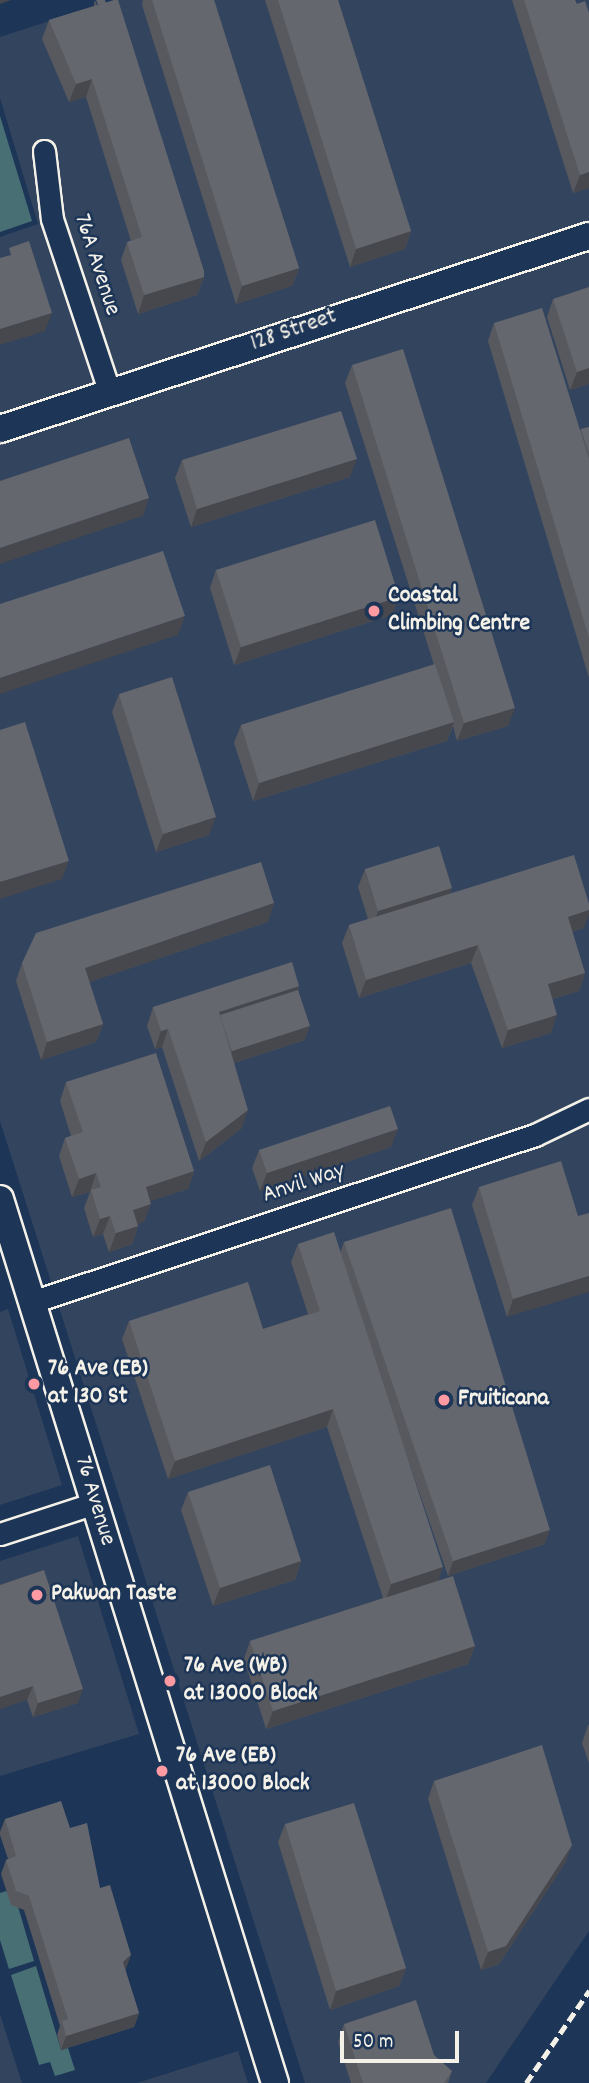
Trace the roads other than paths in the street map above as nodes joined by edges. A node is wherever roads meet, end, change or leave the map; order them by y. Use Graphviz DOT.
graph roads {
  1 [pos="44,151"];
  2 [pos="589,236"];
  3 [pos="110,393"];
  4 [pos="0,429"];
  5 [pos="589,1109"];
  6 [pos="0,1199"];
  7 [pos="32,1302"];
  8 [pos="95,1503"];
  9 [pos="0,1534"];
  10 [pos="275,2083"];
  1 -- 3 [label="street, 76A Avenue"];
  2 -- 3 [label="main road, 128 Street"];
  3 -- 4 [label="main road, 128 Street"];
  5 -- 7 [label="street, Anvil Way"];
  6 -- 7 [label="main road, 76 Avenue"];
  7 -- 8 [label="main road, 76 Avenue"];
  8 -- 9 [label="street"];
  8 -- 10 [label="main road, 76 Avenue"];
}
